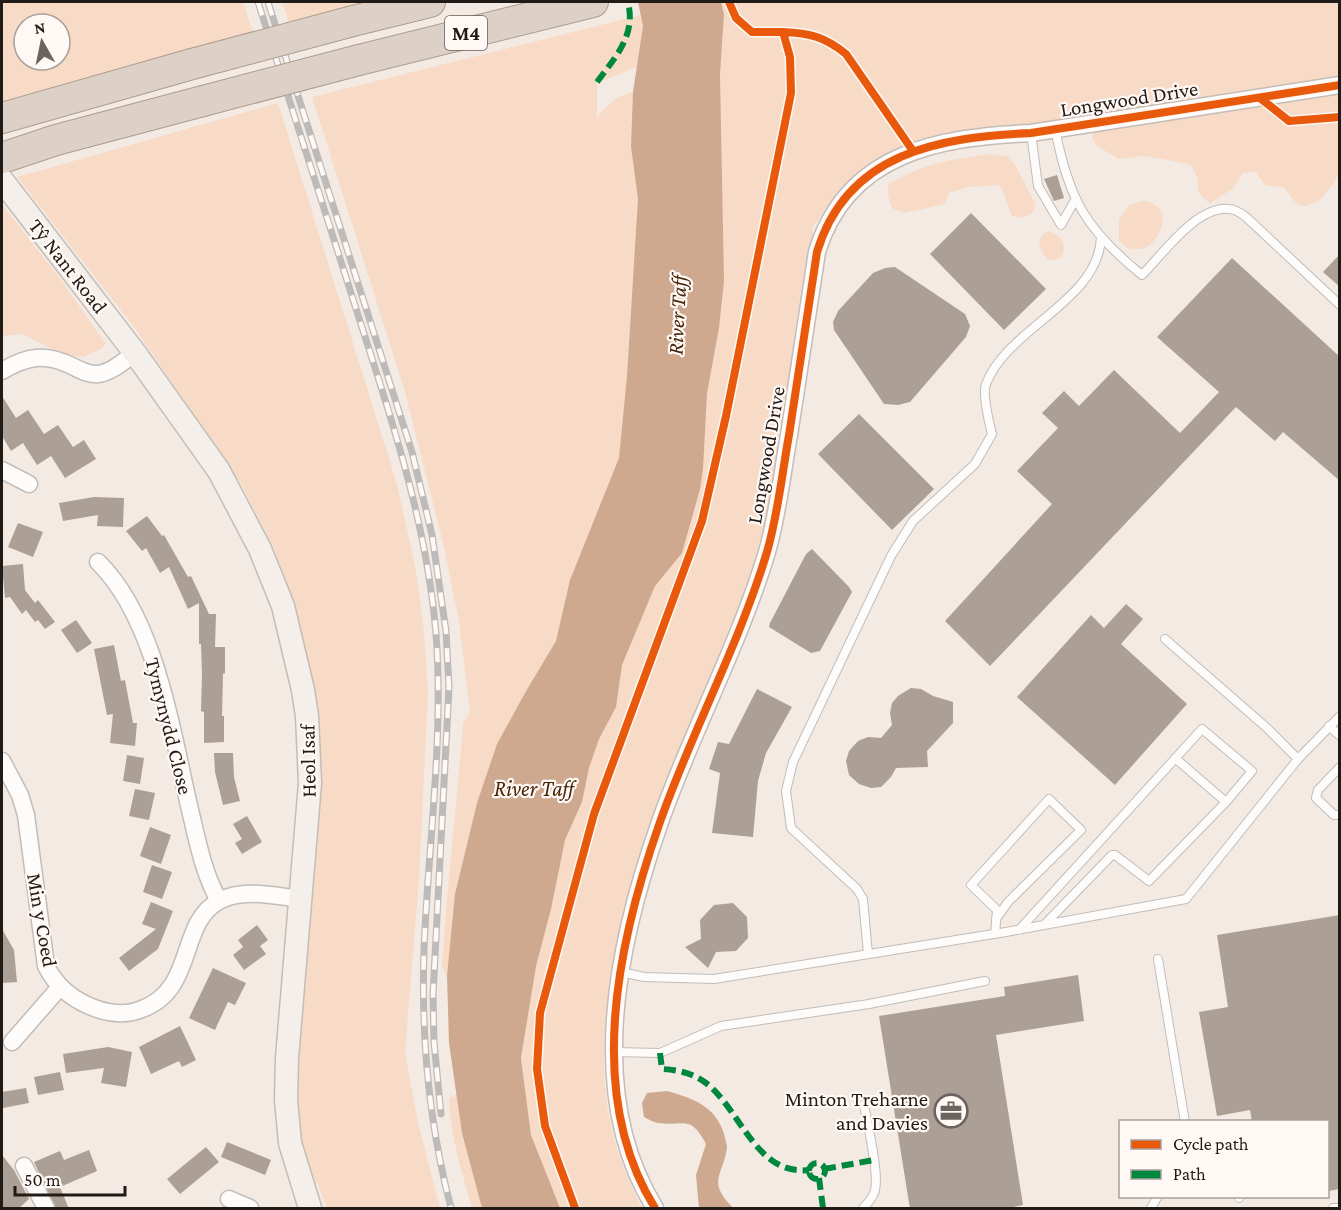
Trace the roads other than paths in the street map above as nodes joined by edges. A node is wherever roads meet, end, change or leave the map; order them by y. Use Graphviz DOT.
graph roads {
  1 [pos="430,2"];
  2 [pos="583,4"];
  3 [pos="1340,85"];
  4 [pos="14,115"];
  5 [pos="1055,129"];
  6 [pos="1031,133"];
  7 [pos="2,158"];
  8 [pos="2,180"];
  9 [pos="1075,200"];
  10 [pos="1101,237"];
  11 [pos="1340,305"];
  12 [pos="135,353"];
  13 [pos="2,371"];
  14 [pos="2,470"];
  15 [pos="29,484"];
  16 [pos="98,562"];
  17 [pos="1166,639"];
  18 [pos="1340,716"];
  19 [pos="1329,726"];
  20 [pos="1340,736"];
  21 [pos="1175,758"];
  22 [pos="1298,759"];
  23 [pos="2,761"];
  24 [pos="1340,767"];
  25 [pos="1226,802"];
  26 [pos="1340,815"];
  27 [pos="301,899"];
  28 [pos="219,901"];
  29 [pos="996,919"];
  30 [pos="1045,925"];
  31 [pos="1019,930"];
  32 [pos="995,934"];
  33 [pos="868,954"];
  34 [pos="1158,959"];
  35 [pos="621,972"];
  36 [pos="985,981"];
  37 [pos="60,987"];
  38 [pos="12,1042"];
  39 [pos="614,1052"];
  40 [pos="864,1105"];
  41 [pos="1185,1120"];
  42 [pos="24,1166"];
  43 [pos="229,1199"];
  44 [pos="1340,1208"];
  45 [pos="46,1209"];
  46 [pos="250,1209"];
  47 [pos="310,1209"];
  48 [pos="655,1209"];
  49 [pos="863,1209"];
  50 [pos="1332,1209"];
  1 -- 4 [label="highway, M4, bridge"];
  2 -- 7 [label="highway, M4, bridge"];
  3 -- 5 [label="street, Longwood Drive"];
  5 -- 6 [label="street, Longwood Drive"];
  5 -- 9 [label="lane"];
  6 -- 9 [label="lane"];
  6 -- 35 [label="street, Longwood Drive"];
  8 -- 12 [label="main road, Tŷ Nant Road"];
  9 -- 10 [label="lane"];
  10 -- 11 [label="lane"];
  10 -- 33 [label="lane"];
  12 -- 13 [label="street"];
  12 -- 27 [label="main road, Heol Isaf"];
  14 -- 15 [label="street"];
  16 -- 28 [label="street, Tymynydd Close"];
  17 -- 22 [label="lane"];
  18 -- 19 [label="lane"];
  19 -- 20 [label="lane"];
  19 -- 22 [label="lane"];
  21 -- 25 [label="lane"];
  21 -- 25 [label="lane"];
  21 -- 31 [label="lane"];
  22 -- 30 [label="lane"];
  23 -- 37 [label="street, Min y Coed"];
  24 -- 26 [label="lane"];
  25 -- 30 [label="lane"];
  27 -- 28 [label="street"];
  27 -- 47 [label="main road, Heol Isaf"];
  28 -- 37 [label="street, Min y Coed"];
  29 -- 29 [label="lane"];
  29 -- 32 [label="lane"];
  30 -- 31 [label="lane"];
  31 -- 32 [label="lane"];
  32 -- 33 [label="lane"];
  33 -- 35 [label="lane"];
  34 -- 41 [label="lane"];
  35 -- 39 [label="street, Longwood Drive"];
  36 -- 39 [label="lane"];
  37 -- 38 [label="street"];
  39 -- 48 [label="street, Longwood Drive"];
  40 -- 49 [label="lane"];
  42 -- 45 [label="street"];
  43 -- 46 [label="street"];
  44 -- 50 [label="lane"];
}
